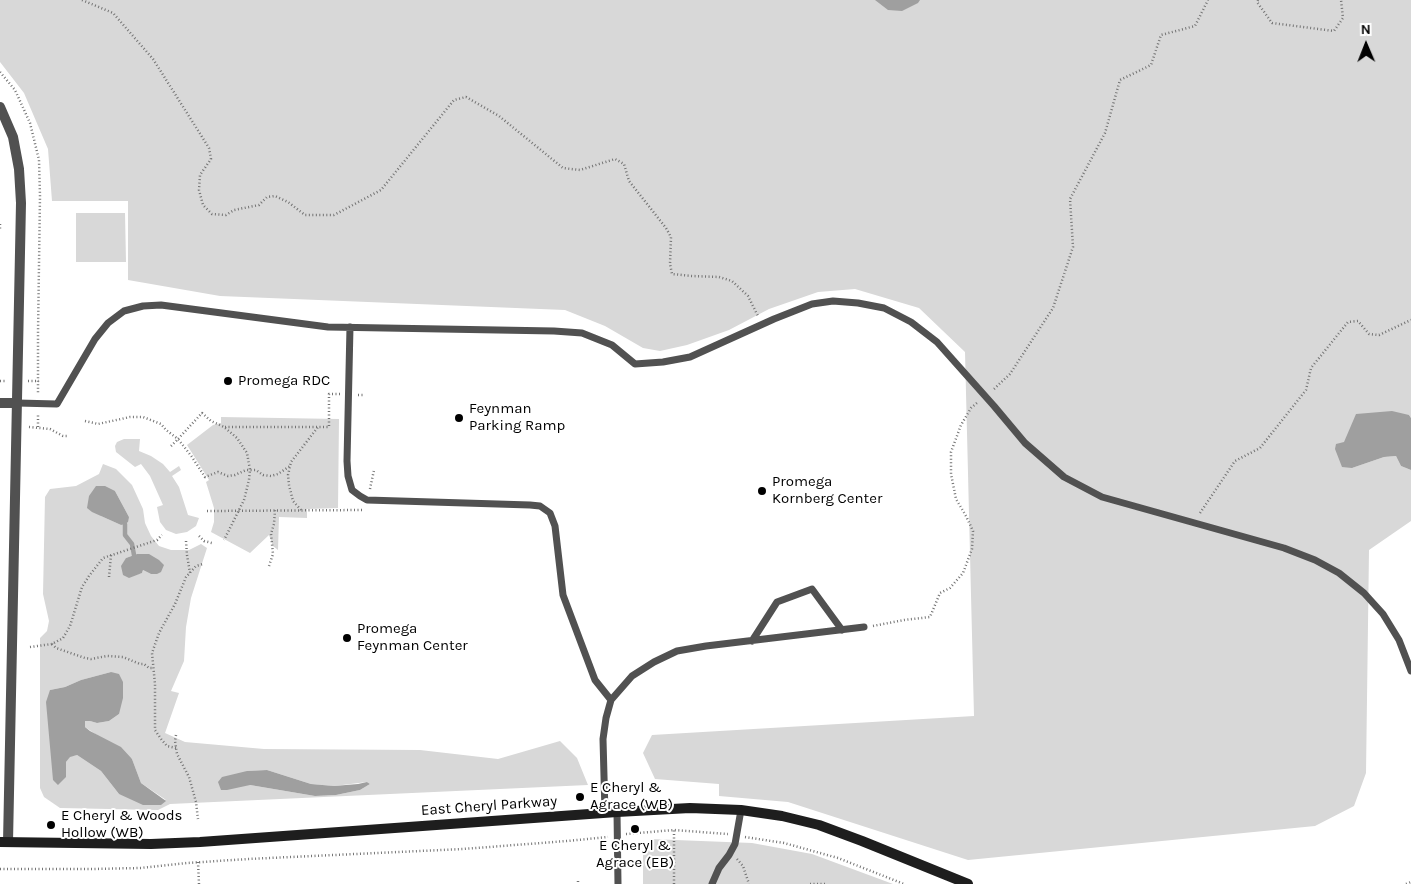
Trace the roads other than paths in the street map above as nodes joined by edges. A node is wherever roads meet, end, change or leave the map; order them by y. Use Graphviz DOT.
graph roads {
  1 [pos="0,107"];
  2 [pos="350,327"];
  3 [pos="0,403"];
  4 [pos="17,403"];
  5 [pos="864,627"];
  6 [pos="842,630"];
  7 [pos="752,641"];
  8 [pos="1411,672"];
  9 [pos="611,700"];
  10 [pos="741,810"];
  11 [pos="617,812"];
  12 [pos="605,813"];
  13 [pos="4,842"];
  14 [pos="618,884"];
  15 [pos="712,884"];
  16 [pos="968,884"];
  1 -- 4 [label="street"];
  2 -- 4 [label="lane"];
  2 -- 8 [label="lane"];
  2 -- 9 [label="lane"];
  3 -- 4 [label="street"];
  4 -- 13 [label="street"];
  5 -- 6 [label="lane"];
  6 -- 7 [label="lane"];
  6 -- 7 [label="lane"];
  7 -- 9 [label="lane"];
  9 -- 12 [label="lane"];
  10 -- 11 [label="street, East Cheryl Parkway"];
  10 -- 15 [label="lane"];
  10 -- 16 [label="street, East Cheryl Parkway"];
  11 -- 12 [label="street, East Cheryl Parkway"];
  11 -- 14 [label="lane"];
  12 -- 13 [label="street, East Cheryl Parkway"];
}
